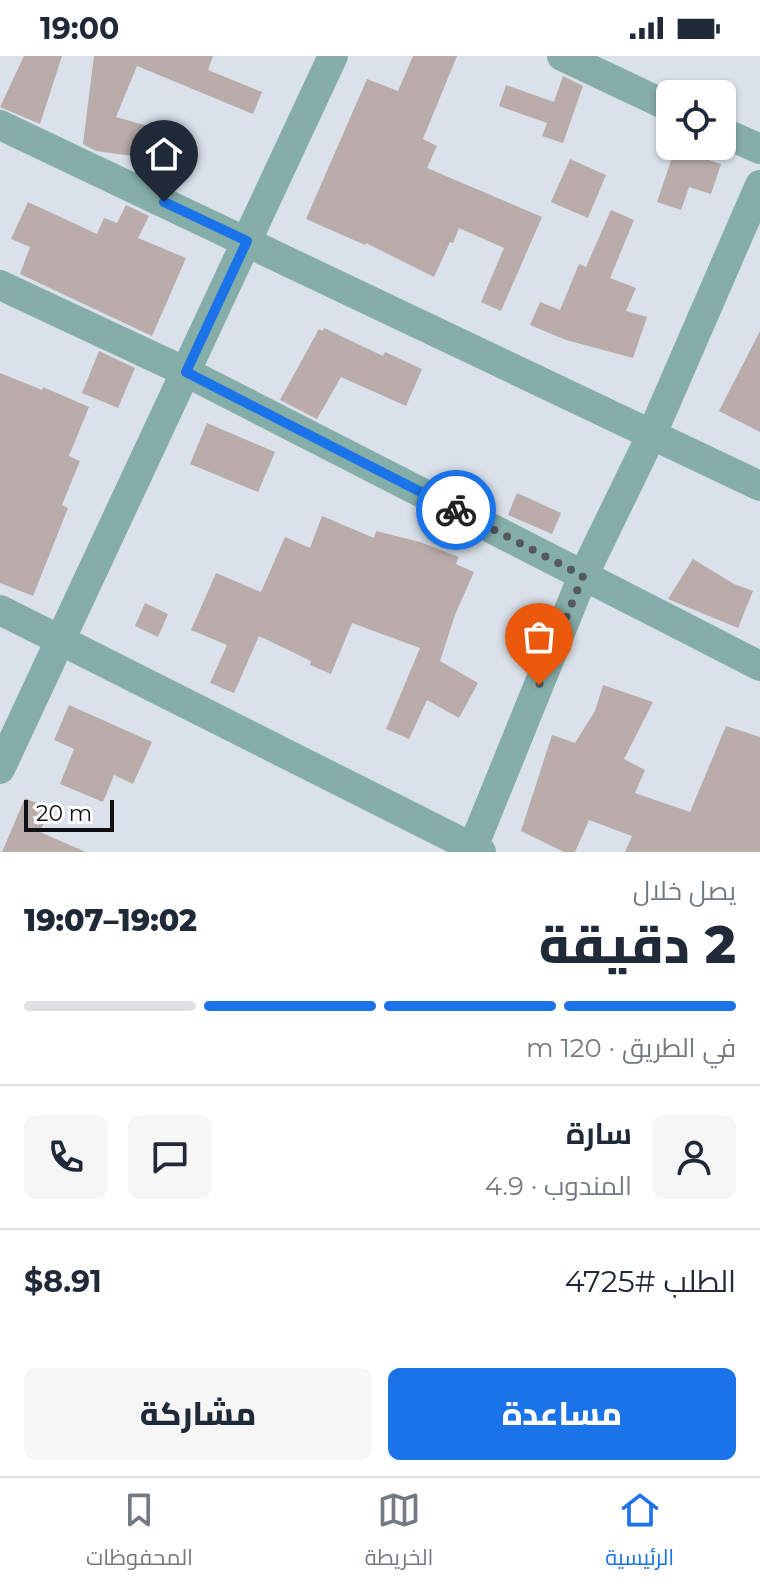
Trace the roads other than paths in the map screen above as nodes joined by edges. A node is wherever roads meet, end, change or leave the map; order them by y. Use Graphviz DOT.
graph roads {
  1 [pos="333,56"];
  2 [pos="562,56"];
  3 [pos="656,100"];
  4 [pos="0,125"];
  5 [pos="736,138"];
  6 [pos="760,149"];
  7 [pos="760,185"];
  8 [pos="247,241"];
  9 [pos="0,285"];
  10 [pos="186,372"];
  11 [pos="651,436"];
  12 [pos="760,486"];
  13 [pos="583,576"];
  14 [pos="0,610"];
  15 [pos="61,639"];
  16 [pos="760,666"];
  17 [pos="0,769"];
  18 [pos="475,851"];
  1 -- 8 [label="street"];
  2 -- 3 [label="street"];
  4 -- 8 [label="street"];
  5 -- 6 [label="street"];
  7 -- 11 [label="street"];
  8 -- 10 [label="street"];
  8 -- 11 [label="street"];
  9 -- 10 [label="street"];
  10 -- 13 [label="street"];
  10 -- 15 [label="street"];
  11 -- 12 [label="street"];
  11 -- 13 [label="street"];
  13 -- 16 [label="street"];
  13 -- 18 [label="street"];
  14 -- 15 [label="street"];
  15 -- 17 [label="street"];
  15 -- 18 [label="street"];
}
